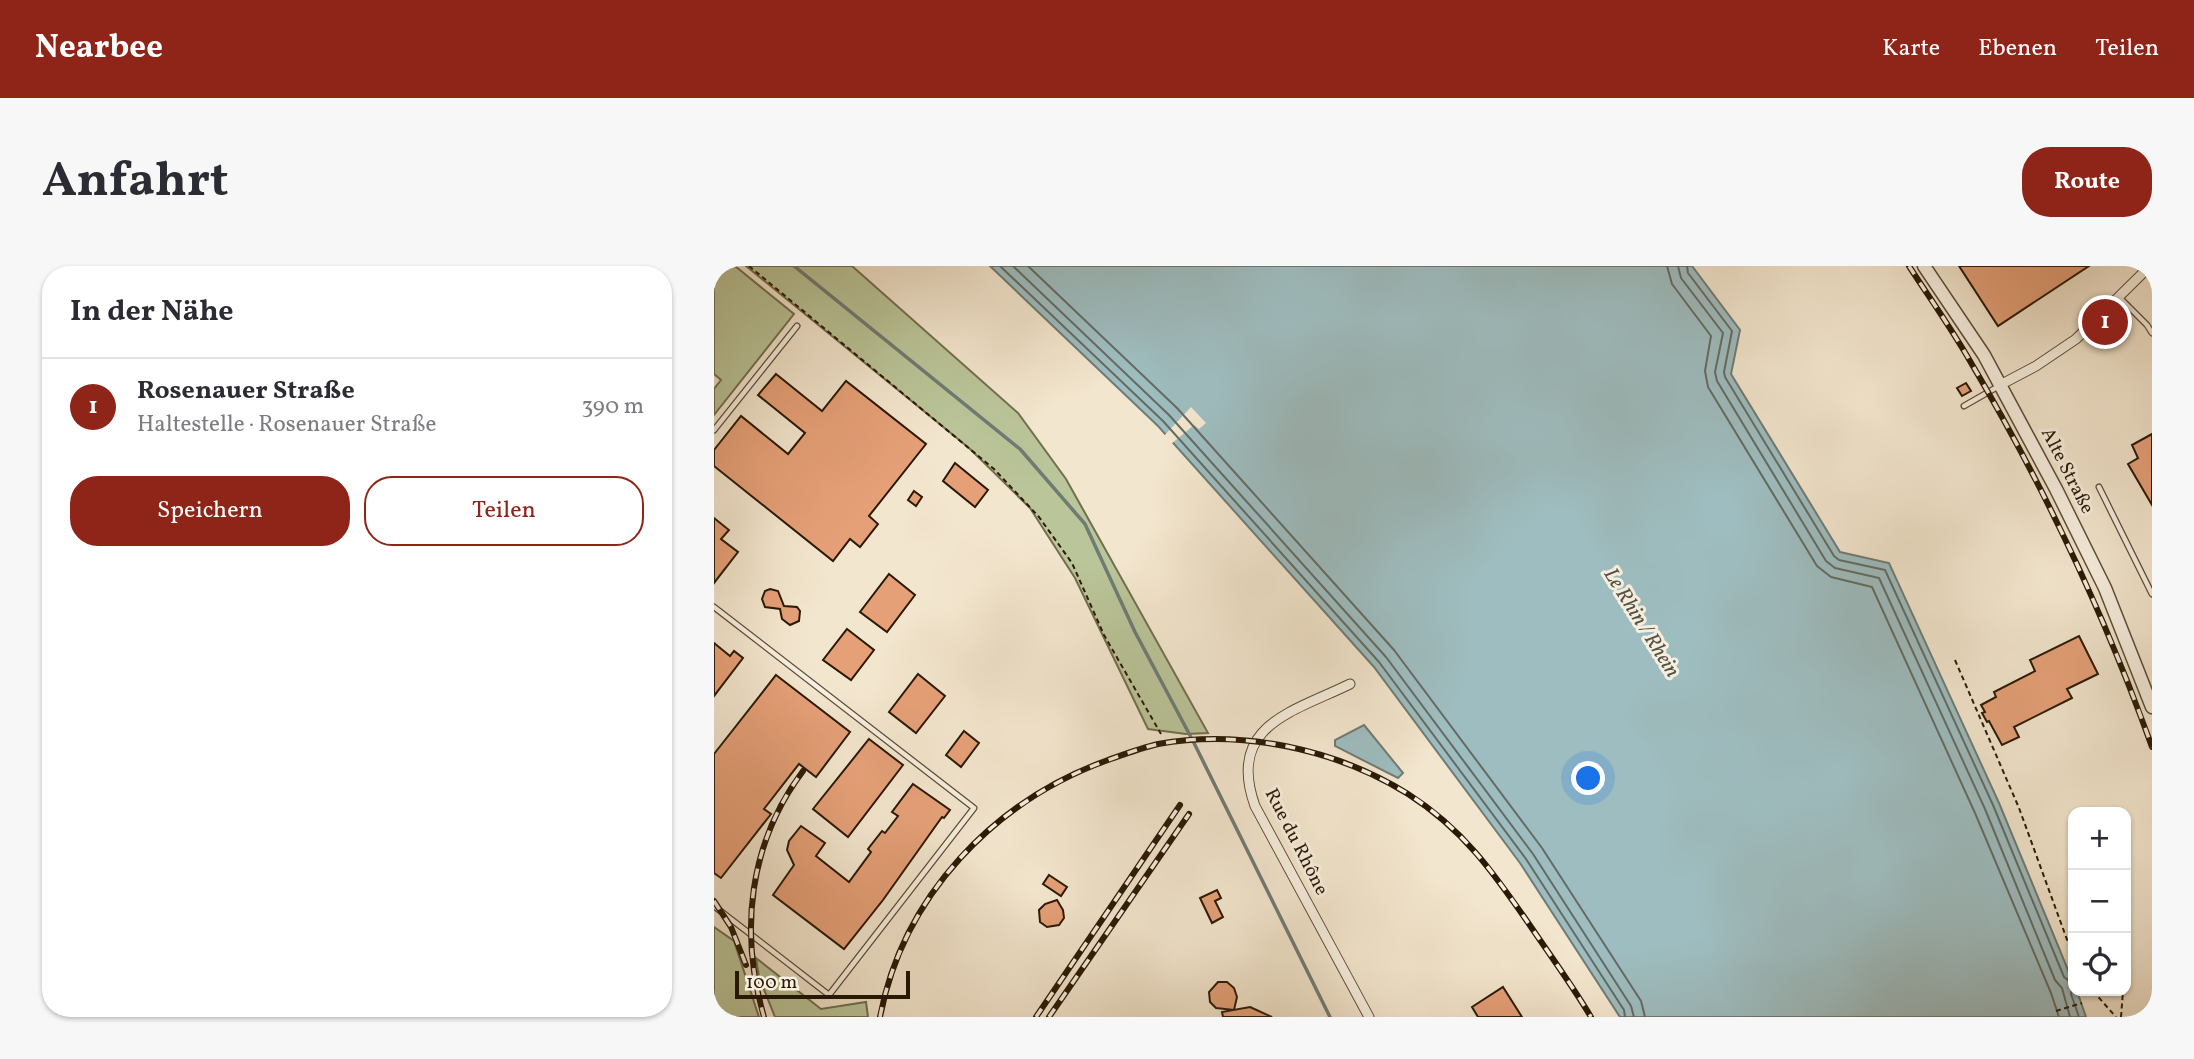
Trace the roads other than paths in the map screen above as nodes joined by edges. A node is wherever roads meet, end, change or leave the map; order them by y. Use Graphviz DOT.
graph roads {
  1 [pos="1924,266"];
  2 [pos="2150,266"];
  3 [pos="2119,298"];
  4 [pos="797,326"];
  5 [pos="2152,333"];
  6 [pos="2000,385"];
  7 [pos="1964,406"];
  8 [pos="714,430"];
  9 [pos="2099,487"];
  10 [pos="2152,594"];
  11 [pos="714,607"];
  12 [pos="1350,684"];
  13 [pos="2152,707"];
  14 [pos="714,906"];
  15 [pos="1369,1017"];
  1 -- 6 [label="street, Alte Straße"];
  2 -- 3 [label="street"];
  3 -- 5 [label="lane"];
  3 -- 6 [label="street"];
  4 -- 8 [label="lane"];
  6 -- 7 [label="lane"];
  6 -- 13 [label="street, Alte Straße"];
  9 -- 10 [label="lane"];
  11 -- 14 [label="lane"];
  12 -- 15 [label="street, Rue du Rhône"];
}
